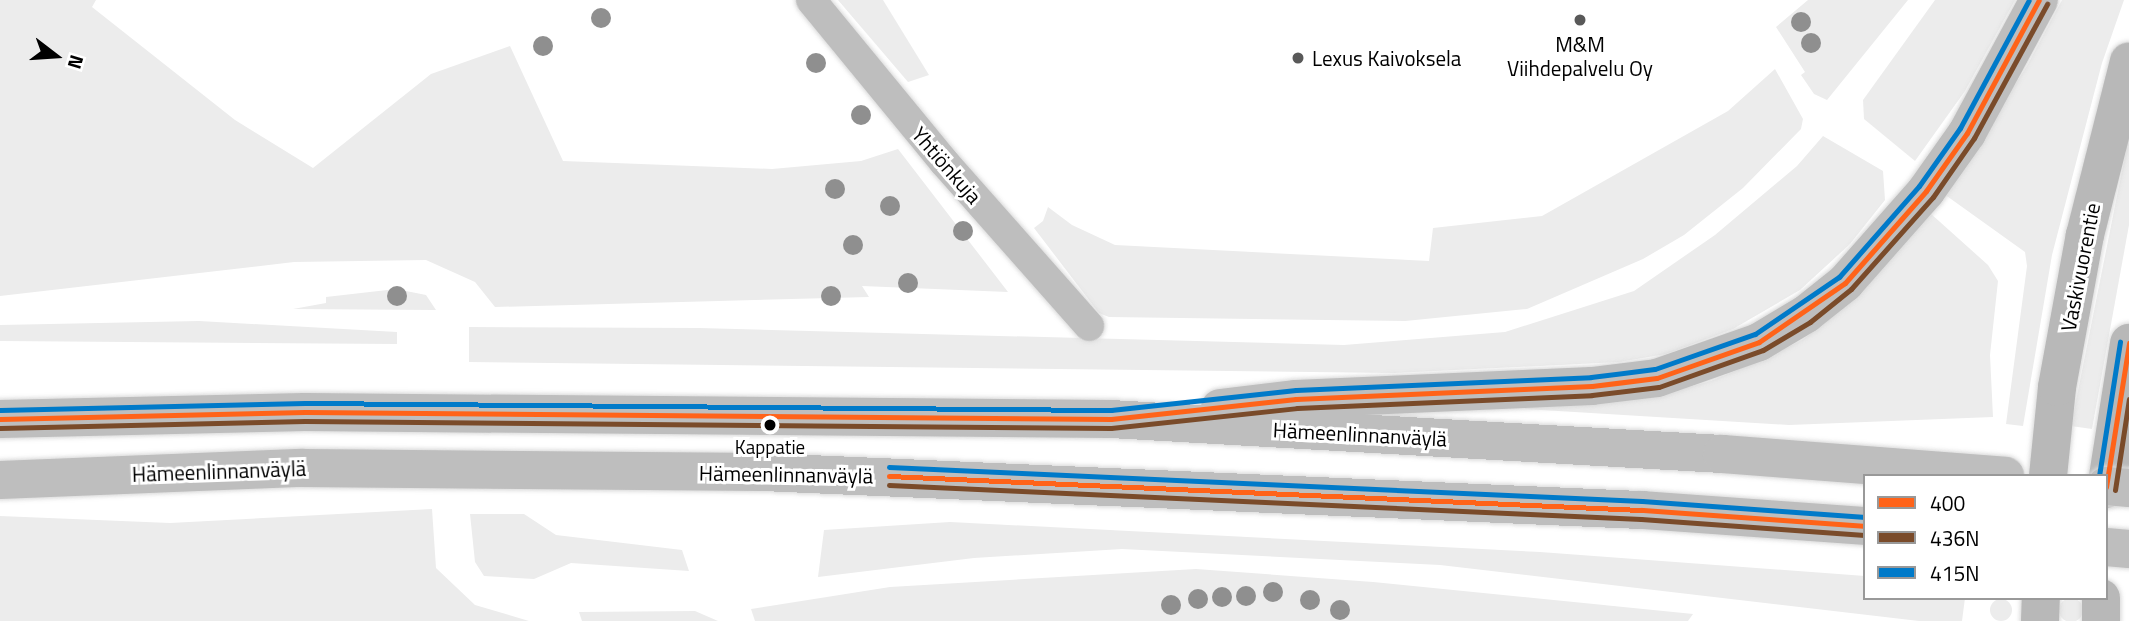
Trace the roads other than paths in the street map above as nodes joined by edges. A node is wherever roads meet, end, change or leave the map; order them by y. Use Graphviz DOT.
graph roads {
  1 [pos="810,0"];
  2 [pos="2039,0"];
  3 [pos="2129,61"];
  4 [pos="1088,326"];
  5 [pos="2129,343"];
  6 [pos="0,419"];
  7 [pos="1111,419"];
  8 [pos="1986,474"];
  9 [pos="2048,474"];
  10 [pos="2108,474"];
  11 [pos="0,480"];
  12 [pos="2108,487"];
  13 [pos="2129,488"];
  14 [pos="1863,526"];
  15 [pos="2108,547"];
  16 [pos="2129,549"];
  17 [pos="2041,600"];
  18 [pos="2101,600"];
  19 [pos="2040,621"];
  20 [pos="2101,621"];
  1 -- 4 [label="street, Yhtiönkuja"];
  2 -- 7 [label="highway"];
  3 -- 9 [label="main road, Vaskivuorentie"];
  5 -- 10 [label="main road"];
  6 -- 7 [label="highway, Hämeenlinnanväylä"];
  7 -- 8 [label="highway, Hämeenlinnanväylä"];
  11 -- 14 [label="highway, Hämeenlinnanväylä"];
  12 -- 13 [label="highway, bridge"];
  15 -- 16 [label="highway"];
  17 -- 19 [label="main road"];
  18 -- 20 [label="main road"];
}
